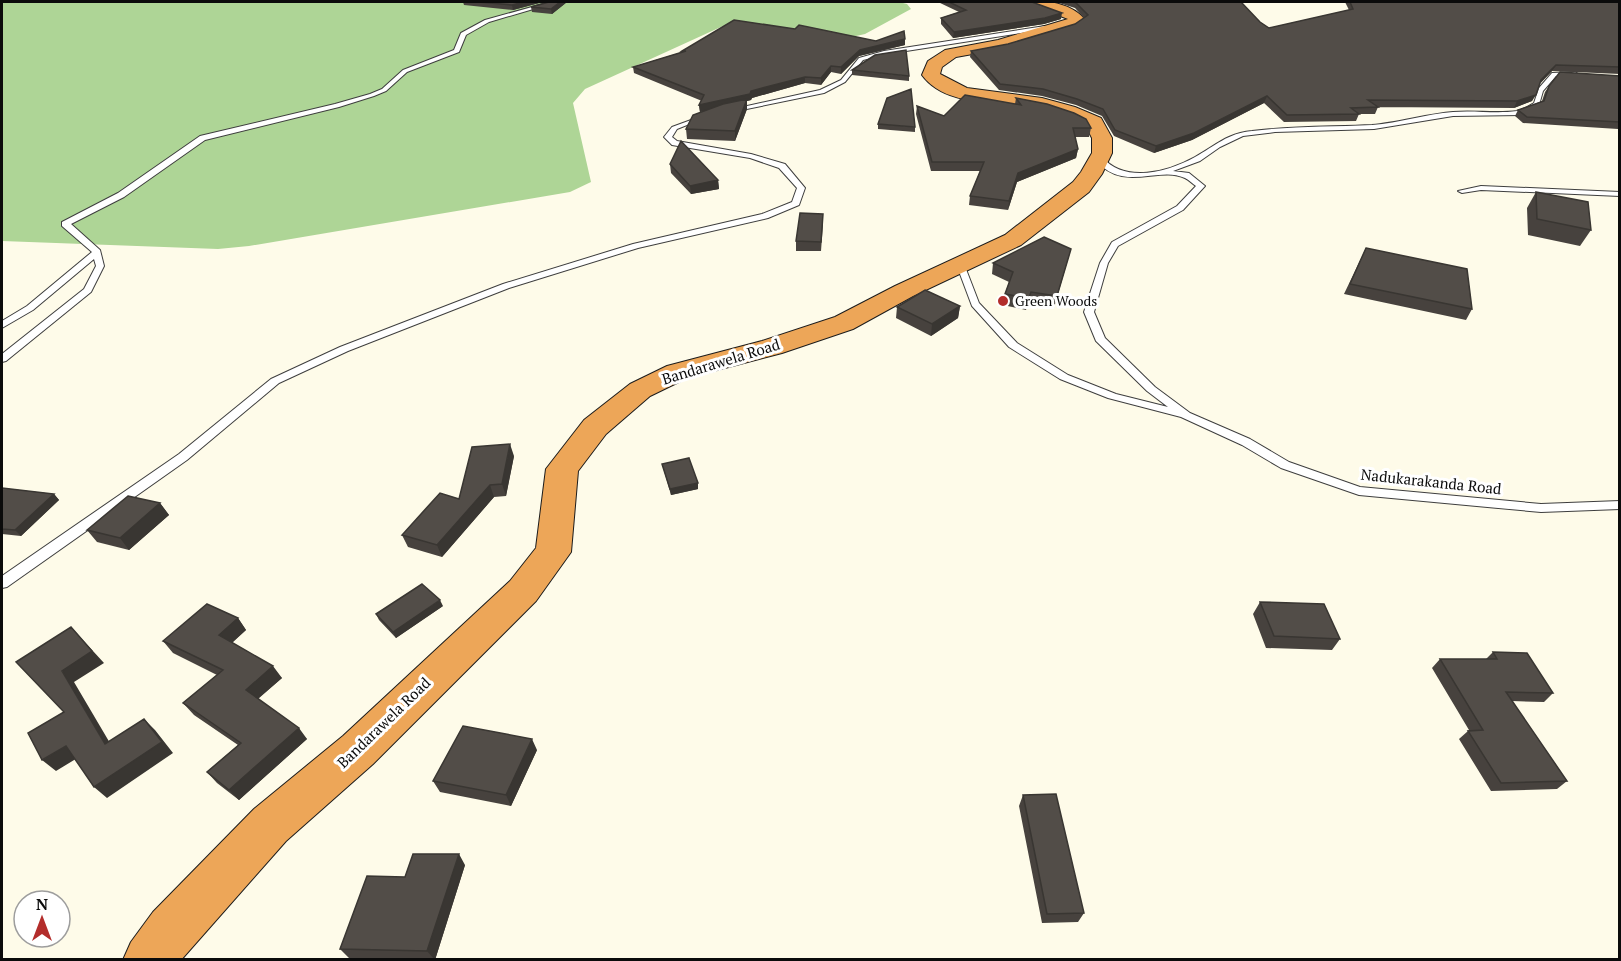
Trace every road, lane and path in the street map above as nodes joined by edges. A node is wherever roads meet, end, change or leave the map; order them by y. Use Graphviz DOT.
graph roads {
  1 [pos="554,2"];
  2 [pos="1037,2"];
  3 [pos="1067,25"];
  4 [pos="1585,75"];
  5 [pos="724,112"];
  6 [pos="712,115"];
  7 [pos="1099,159"];
  8 [pos="1165,172"];
  9 [pos="1462,191"];
  10 [pos="1620,194"];
  11 [pos="97,252"];
  12 [pos="962,266"];
  13 [pos="2,326"];
  14 [pos="2,359"];
  15 [pos="1186,416"];
  16 [pos="1620,504"];
  17 [pos="2,583"];
  18 [pos="149,960"];
  1 -- 11 [label="lane"];
  2 -- 3 [label="highway"];
  3 -- 5 [label="lane"];
  3 -- 7 [label="highway"];
  4 -- 8 [label="lane"];
  6 -- 17 [label="lane"];
  7 -- 8 [label="lane"];
  7 -- 12 [label="highway, Bandarawela Road"];
  8 -- 15 [label="lane, Nadukarakanda Road"];
  9 -- 10 [label="lane"];
  11 -- 13 [label="lane"];
  11 -- 14 [label="lane"];
  12 -- 15 [label="lane"];
  12 -- 18 [label="highway, Bandarawela Road"];
  15 -- 16 [label="lane, Nadukarakanda Road"];
}
